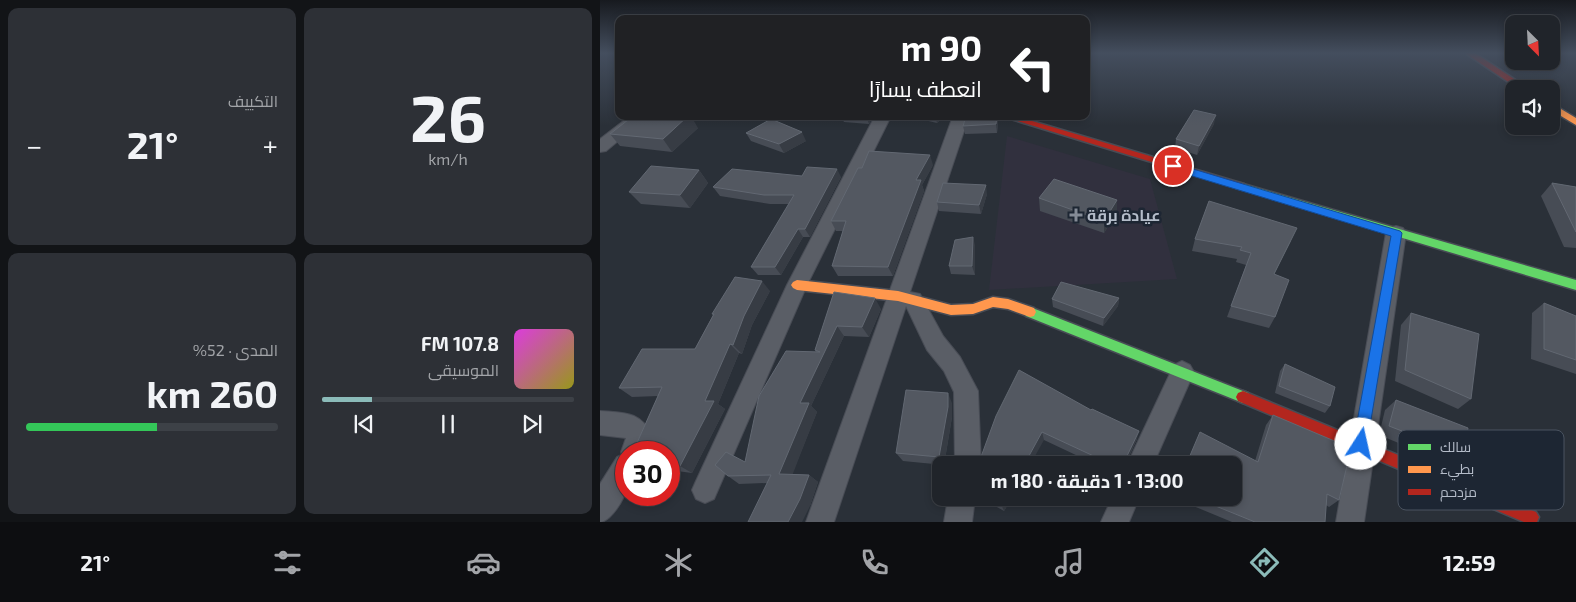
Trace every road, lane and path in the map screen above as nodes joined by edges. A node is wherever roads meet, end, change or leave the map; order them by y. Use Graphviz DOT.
graph roads {
  1 [pos="1560,112"];
  2 [pos="635,120"];
  3 [pos="881,120"];
  4 [pos="959,120"];
  5 [pos="1018,120"];
  6 [pos="1576,122"];
  7 [pos="600,147"];
  8 [pos="1396,233"];
  9 [pos="797,285"];
  10 [pos="1576,286"];
  11 [pos="906,298"];
  12 [pos="1182,372"];
  13 [pos="600,423"];
  14 [pos="639,441"];
  15 [pos="1361,444"];
  16 [pos="968,456"];
  17 [pos="1144,456"];
  18 [pos="1398,460"];
  19 [pos="615,485"];
  20 [pos="705,490"];
  21 [pos="961,506"];
  22 [pos="1122,506"];
  23 [pos="600,510"];
  24 [pos="1515,510"];
  25 [pos="1531,517"];
  26 [pos="820,522"];
  27 [pos="958,522"];
  28 [pos="1115,522"];
  29 [pos="1350,522"];
  1 -- 6 [label="street"];
  2 -- 7 [label="street"];
  3 -- 9 [label="street"];
  4 -- 11 [label="street"];
  5 -- 8 [label="street"];
  8 -- 10 [label="street"];
  8 -- 15 [label="street"];
  9 -- 11 [label="street"];
  9 -- 20 [label="street"];
  11 -- 12 [label="street"];
  11 -- 16 [label="street"];
  11 -- 26 [label="street"];
  12 -- 15 [label="street"];
  12 -- 17 [label="street"];
  13 -- 14 [label="street"];
  15 -- 18 [label="street"];
  15 -- 29 [label="street"];
  19 -- 23 [label="street"];
  21 -- 27 [label="street"];
  22 -- 28 [label="street"];
  24 -- 25 [label="street"];
}
